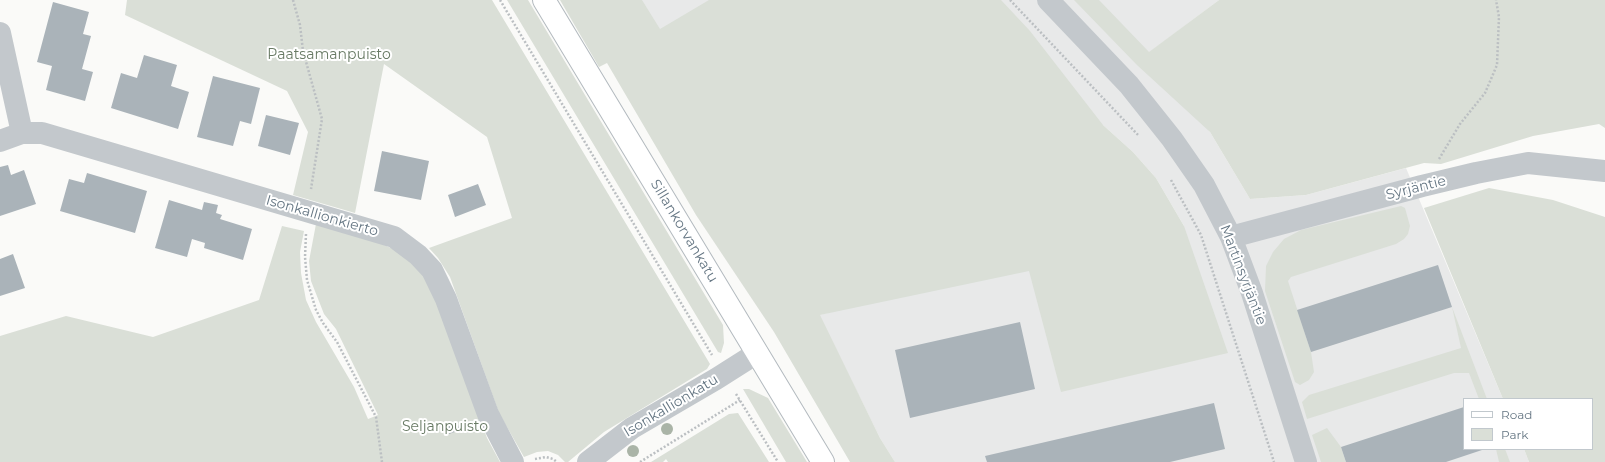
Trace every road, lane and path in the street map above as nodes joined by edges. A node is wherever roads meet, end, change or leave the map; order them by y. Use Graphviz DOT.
graph roads {
  1 [pos="293,0"];
  2 [pos="500,0"];
  3 [pos="544,0"];
  4 [pos="1010,0"];
  5 [pos="1048,0"];
  6 [pos="1496,0"];
  7 [pos="0,33"];
  8 [pos="22,133"];
  9 [pos="0,141"];
  10 [pos="1144,141"];
  11 [pos="1605,171"];
  12 [pos="1171,179"];
  13 [pos="1422,186"];
  14 [pos="308,212"];
  15 [pos="1231,237"];
  16 [pos="757,353"];
  17 [pos="724,374"];
  18 [pos="740,400"];
  19 [pos="382,462"];
  20 [pos="513,462"];
  21 [pos="530,462"];
  22 [pos="557,462"];
  23 [pos="588,462"];
  24 [pos="640,462"];
  25 [pos="778,462"];
  26 [pos="823,462"];
  27 [pos="1274,462"];
  28 [pos="1306,462"];
  1 -- 14 [label="path"];
  2 -- 17 [label="path"];
  3 -- 16 [label="main road, Sillankorvankatu"];
  4 -- 10 [label="path"];
  5 -- 15 [label="street, Martinsyrjäntie"];
  6 -- 13 [label="path"];
  7 -- 8 [label="street"];
  8 -- 9 [label="street, Isonkallionkierto"];
  8 -- 14 [label="street, Isonkallionkierto"];
  11 -- 13 [label="street, Syrjäntie"];
  12 -- 27 [label="path"];
  13 -- 15 [label="street, Syrjäntie"];
  14 -- 19 [label="path"];
  14 -- 20 [label="street, Isonkallionkierto"];
  15 -- 28 [label="street, Martinsyrjäntie"];
  16 -- 17 [label="street, Isonkallionkatu"];
  16 -- 26 [label="main road, Sillankorvankatu"];
  17 -- 18 [label="path"];
  17 -- 23 [label="street, Isonkallionkatu"];
  18 -- 24 [label="path"];
  18 -- 25 [label="path"];
  21 -- 22 [label="path"];
}
